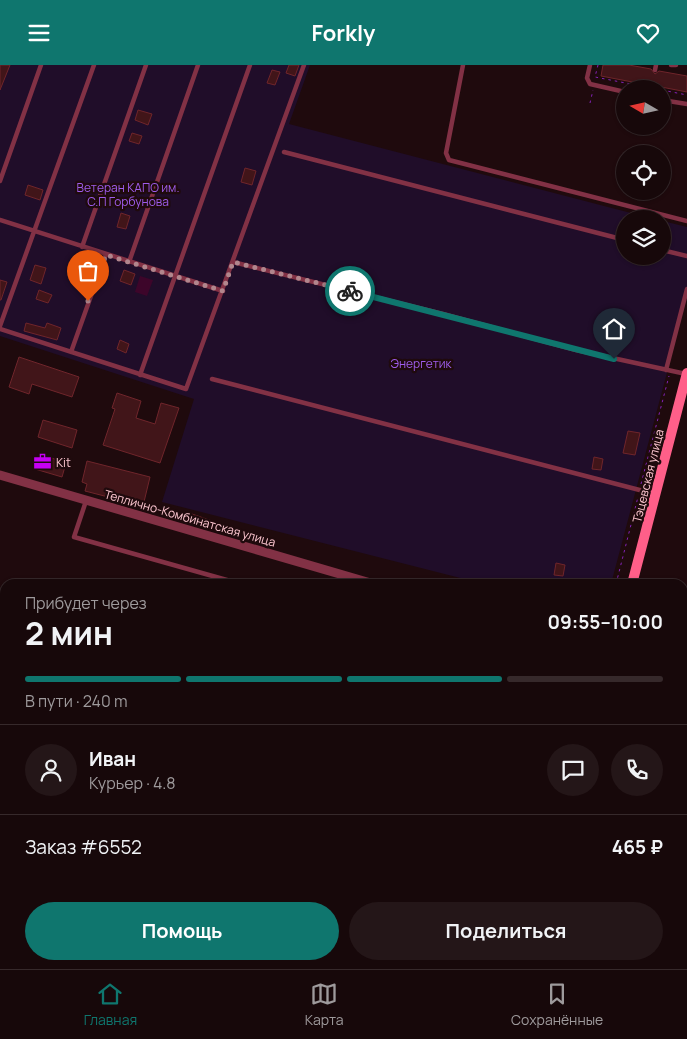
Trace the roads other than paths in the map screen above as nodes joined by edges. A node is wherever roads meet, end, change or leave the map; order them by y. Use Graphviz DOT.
graph roads {
  1 [pos="41,65"];
  2 [pos="94,65"];
  3 [pos="146,65"];
  4 [pos="198,65"];
  5 [pos="250,65"];
  6 [pos="304,65"];
  7 [pos="462,65"];
  8 [pos="590,65"];
  9 [pos="671,65"];
  10 [pos="676,65"];
  11 [pos="616,91"];
  12 [pos="671,102"];
  13 [pos="687,105"];
  14 [pos="284,152"];
  15 [pos="0,181"];
  16 [pos="0,220"];
  17 [pos="687,221"];
  18 [pos="36,232"];
  19 [pos="616,238"];
  20 [pos="82,247"];
  21 [pos="671,252"];
  22 [pos="106,255"];
  23 [pos="687,256"];
  24 [pos="129,262"];
  25 [pos="233,262"];
  26 [pos="176,277"];
  27 [pos="687,289"];
  28 [pos="223,291"];
  29 [pos="0,328"];
  30 [pos="71,352"];
  31 [pos="668,370"];
  32 [pos="687,373"];
  33 [pos="140,375"];
  34 [pos="212,379"];
  35 [pos="0,475"];
  36 [pos="657,494"];
  37 [pos="86,501"];
  38 [pos="223,579"];
  39 [pos="357,579"];
  40 [pos="633,579"];
  1 -- 15 [label="lane"];
  2 -- 18 [label="lane"];
  3 -- 20 [label="lane"];
  4 -- 24 [label="lane"];
  5 -- 26 [label="lane"];
  6 -- 25 [label="lane"];
  7 -- 17 [label="lane"];
  8 -- 11 [label="lane"];
  9 -- 10 [label="lane"];
  12 -- 13 [label="lane"];
  14 -- 19 [label="lane"];
  16 -- 18 [label="lane"];
  18 -- 20 [label="lane"];
  18 -- 29 [label="lane"];
  20 -- 22 [label="lane"];
  21 -- 23 [label="lane"];
  22 -- 24 [label="lane"];
  22 -- 30 [label="lane"];
  24 -- 26 [label="lane"];
  25 -- 28 [label="lane"];
  25 -- 31 [label="lane"];
  26 -- 28 [label="lane"];
  26 -- 33 [label="lane"];
  27 -- 31 [label="lane"];
  28 -- 33 [label="lane"];
  29 -- 30 [label="lane"];
  30 -- 33 [label="lane"];
  31 -- 32 [label="lane"];
  32 -- 36 [label="main road, Тэцевская улица"];
  34 -- 36 [label="lane"];
  35 -- 37 [label="street, Теплично-Комбинатская улица"];
  36 -- 40 [label="main road, Тэцевская улица"];
  37 -- 38 [label="lane"];
  37 -- 39 [label="street, Теплично-Комбинатская улица"];
}
